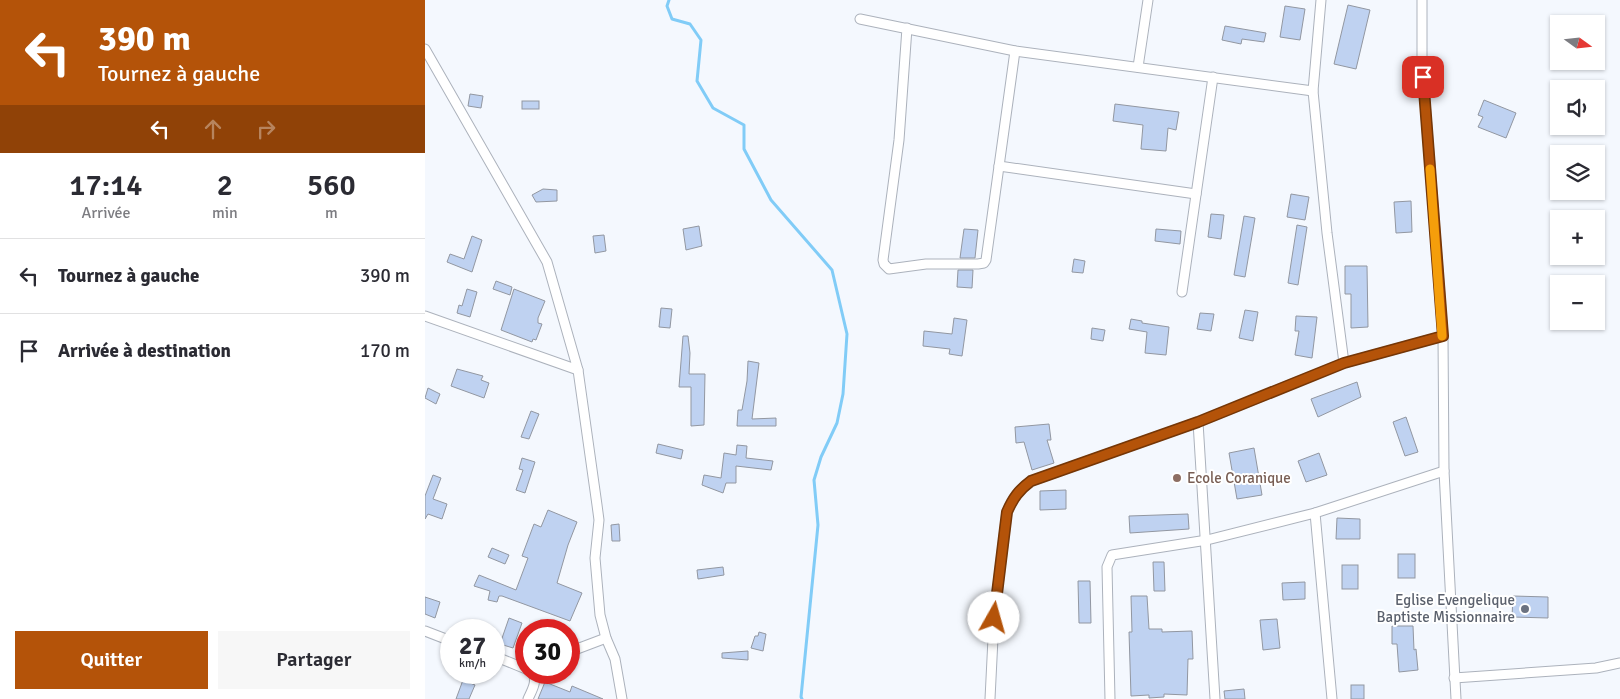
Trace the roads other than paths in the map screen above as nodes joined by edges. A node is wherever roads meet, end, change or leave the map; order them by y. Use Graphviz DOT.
graph roads {
  1 [pos="1148,0"];
  2 [pos="1321,0"];
  3 [pos="1422,0"];
  4 [pos="860,19"];
  5 [pos="907,28"];
  6 [pos="425,49"];
  7 [pos="1015,50"];
  8 [pos="1138,67"];
  9 [pos="1213,77"];
  10 [pos="1313,91"];
  11 [pos="999,166"];
  12 [pos="1197,194"];
  13 [pos="1183,292"];
  14 [pos="425,316"];
  15 [pos="1443,336"];
  16 [pos="1344,363"];
  17 [pos="578,370"];
  18 [pos="1198,422"];
  19 [pos="1444,471"];
  20 [pos="1315,513"];
  21 [pos="1207,540"];
  22 [pos="425,631"];
  23 [pos="440,636"];
  24 [pos="606,638"];
  25 [pos="580,648"];
  26 [pos="1620,662"];
  27 [pos="1454,678"];
  28 [pos="534,684"];
  29 [pos="528,699"];
  30 [pos="622,699"];
  31 [pos="990,699"];
  32 [pos="1110,699"];
  33 [pos="1215,699"];
  34 [pos="1332,699"];
  35 [pos="1456,699"];
  1 -- 8 [label="street"];
  2 -- 10 [label="street"];
  3 -- 15 [label="street"];
  4 -- 5 [label="street"];
  5 -- 7 [label="street"];
  5 -- 11 [label="street"];
  6 -- 17 [label="street"];
  7 -- 8 [label="street"];
  7 -- 11 [label="street"];
  8 -- 9 [label="street"];
  9 -- 10 [label="street"];
  9 -- 12 [label="street"];
  10 -- 16 [label="street"];
  11 -- 12 [label="street"];
  12 -- 13 [label="street"];
  14 -- 17 [label="street"];
  15 -- 16 [label="street"];
  15 -- 19 [label="street"];
  16 -- 18 [label="street"];
  17 -- 24 [label="street"];
  18 -- 21 [label="street"];
  18 -- 31 [label="street"];
  19 -- 20 [label="street"];
  19 -- 27 [label="street"];
  20 -- 21 [label="street"];
  20 -- 34 [label="street"];
  21 -- 32 [label="street"];
  21 -- 33 [label="street"];
  22 -- 23 [label="street"];
  24 -- 25 [label="street"];
  24 -- 30 [label="street"];
  26 -- 27 [label="street"];
  27 -- 35 [label="street"];
  28 -- 29 [label="street"];
}
